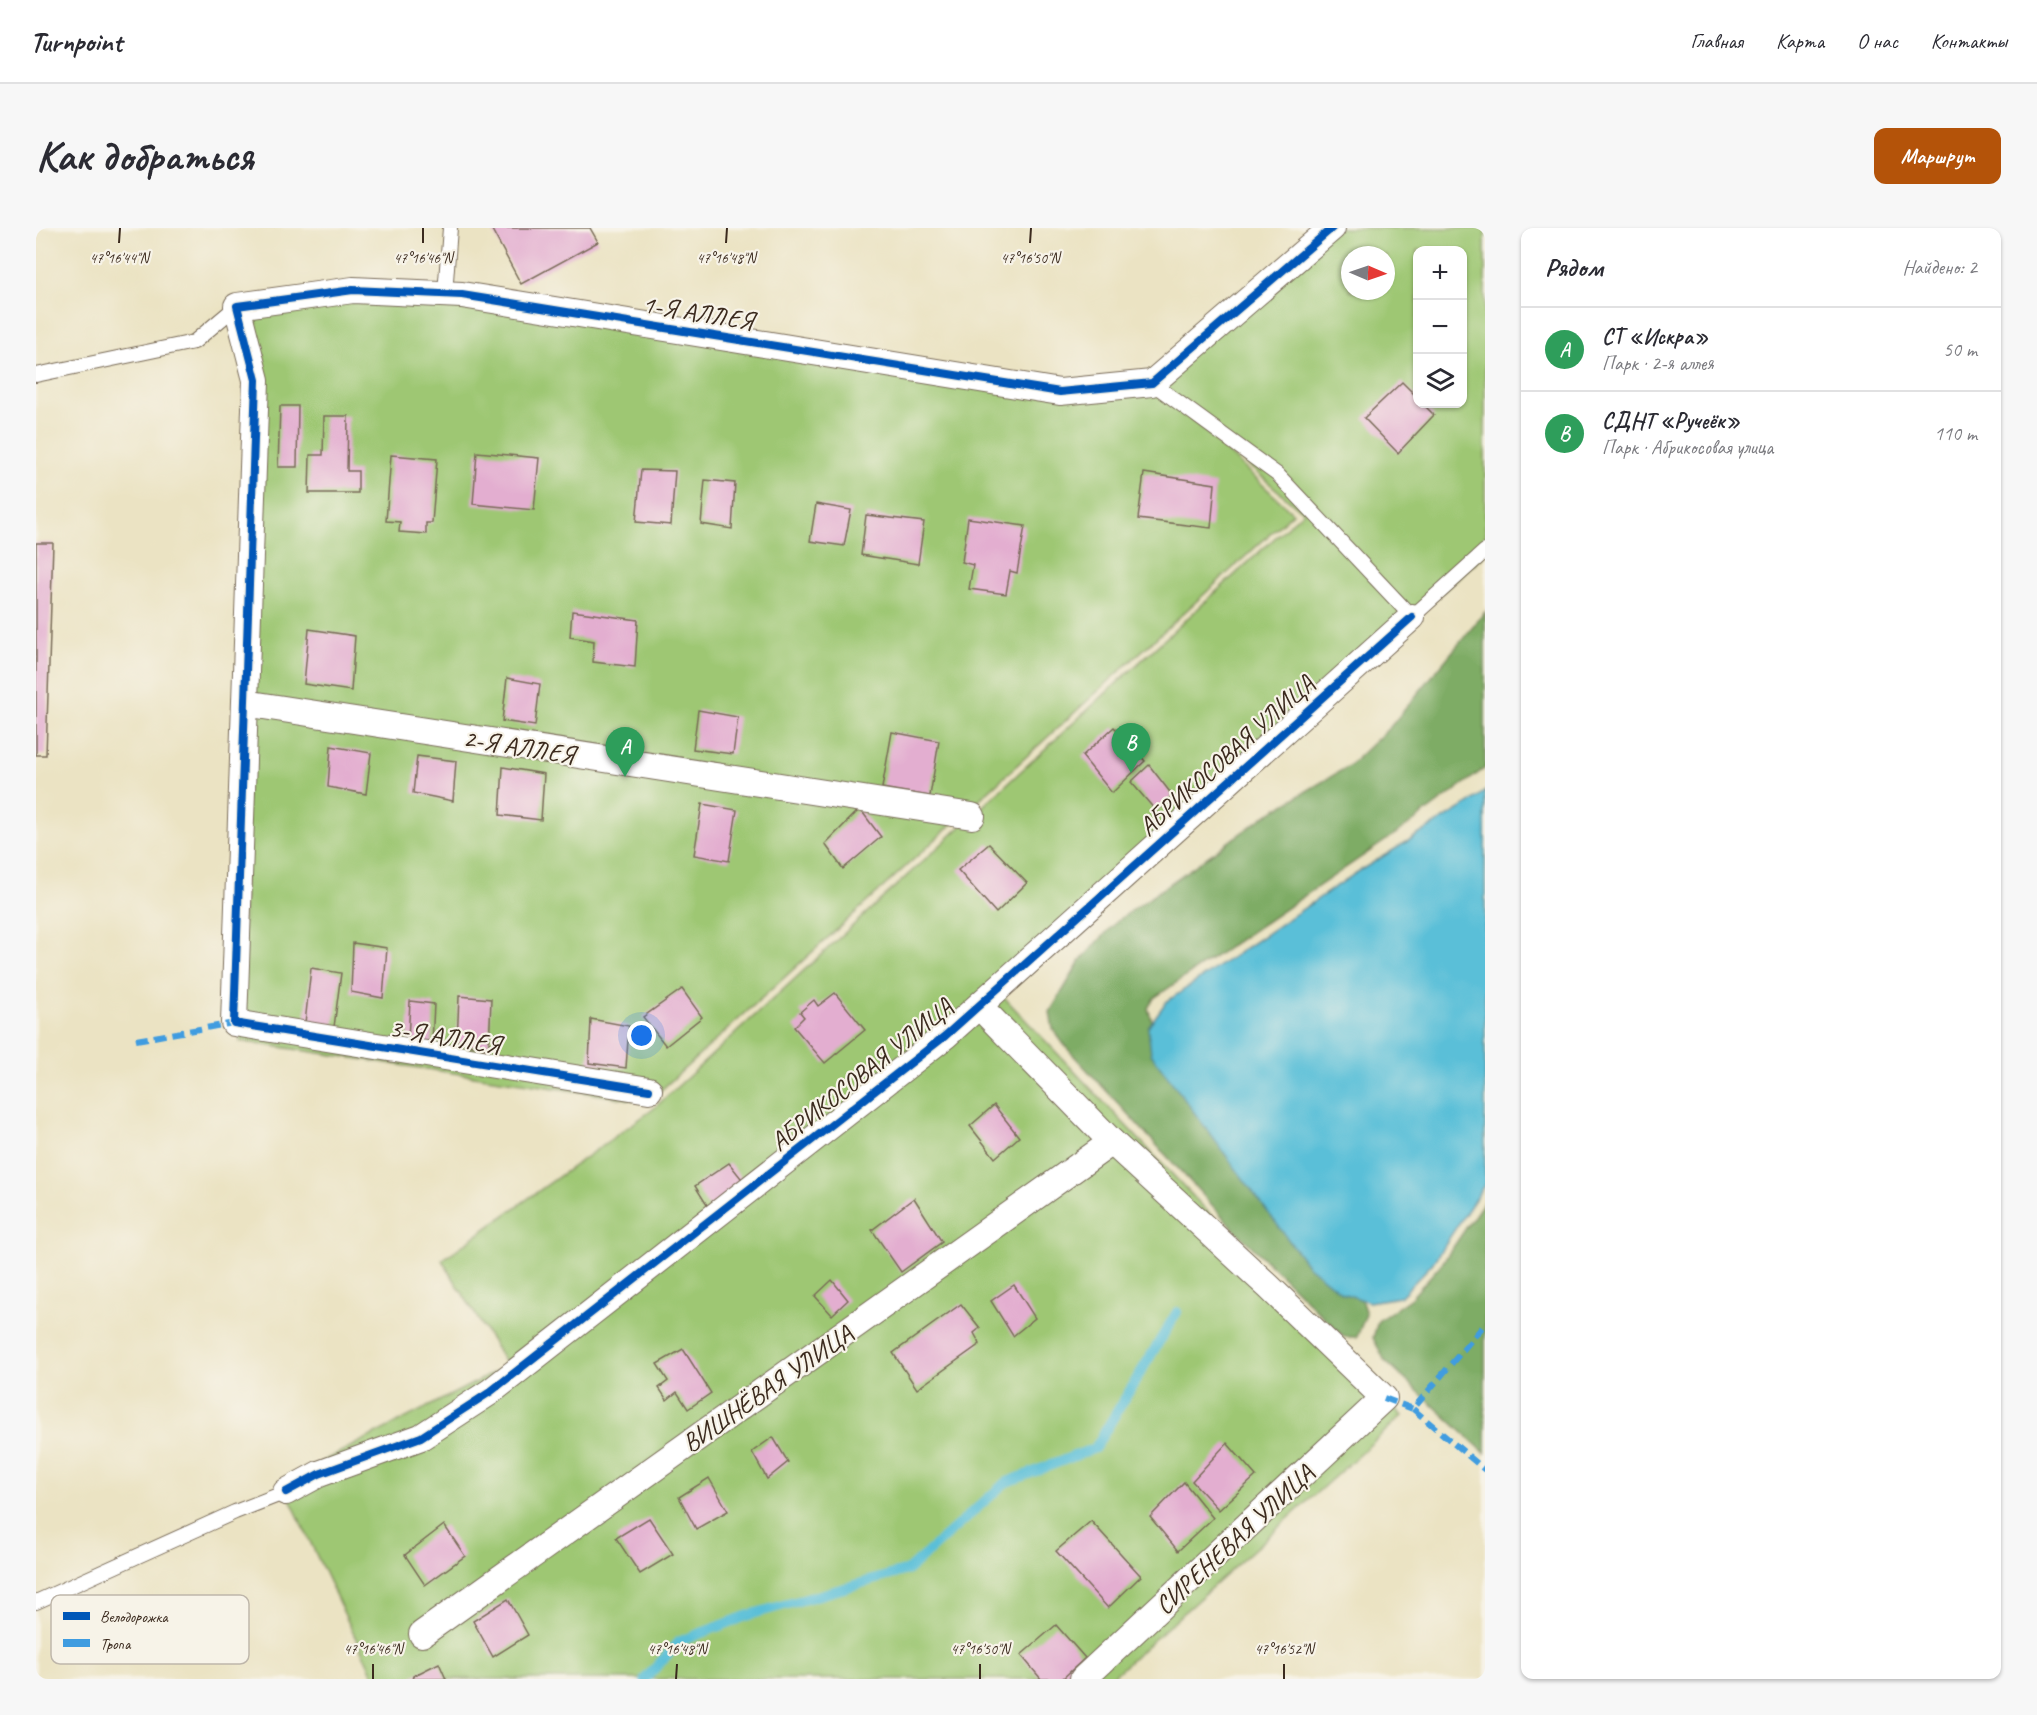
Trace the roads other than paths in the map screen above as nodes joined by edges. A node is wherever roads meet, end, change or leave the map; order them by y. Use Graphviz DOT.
graph roads {
  1 [pos="450,228"];
  2 [pos="1332,228"];
  3 [pos="445,294"];
  4 [pos="237,306"];
  5 [pos="36,375"];
  6 [pos="1152,383"];
  7 [pos="1485,551"];
  8 [pos="1412,617"];
  9 [pos="245,703"];
  10 [pos="972,816"];
  11 [pos="979,1005"];
  12 [pos="649,1090"];
  13 [pos="1112,1142"];
  14 [pos="286,1492"];
  15 [pos="51,1595"];
  16 [pos="51,1595"];
  17 [pos="36,1602"];
  18 [pos="422,1634"];
  19 [pos="1083,1679"];
  1 -- 3 [label="lane"];
  2 -- 6 [label="street"];
  3 -- 4 [label="street, 1-Я АЛЛЕЯ"];
  3 -- 6 [label="street, 1-Я АЛЛЕЯ"];
  4 -- 5 [label="lane"];
  4 -- 9 [label="street"];
  6 -- 8 [label="lane"];
  7 -- 8 [label="lane"];
  8 -- 11 [label="street, АБРИКОСОВАЯ УЛИЦА"];
  9 -- 10 [label="street, 2-Я АЛЛЕЯ"];
  9 -- 12 [label="street, 3-Я АЛЛЕЯ"];
  11 -- 13 [label="street"];
  11 -- 14 [label="street, АБРИКОСОВАЯ УЛИЦА"];
  13 -- 18 [label="street, ВИШНЁВАЯ УЛИЦА"];
  13 -- 19 [label="street, СИРЕНЕВАЯ УЛИЦА"];
  14 -- 15 [label="lane"];
  16 -- 17 [label="lane"];
}
